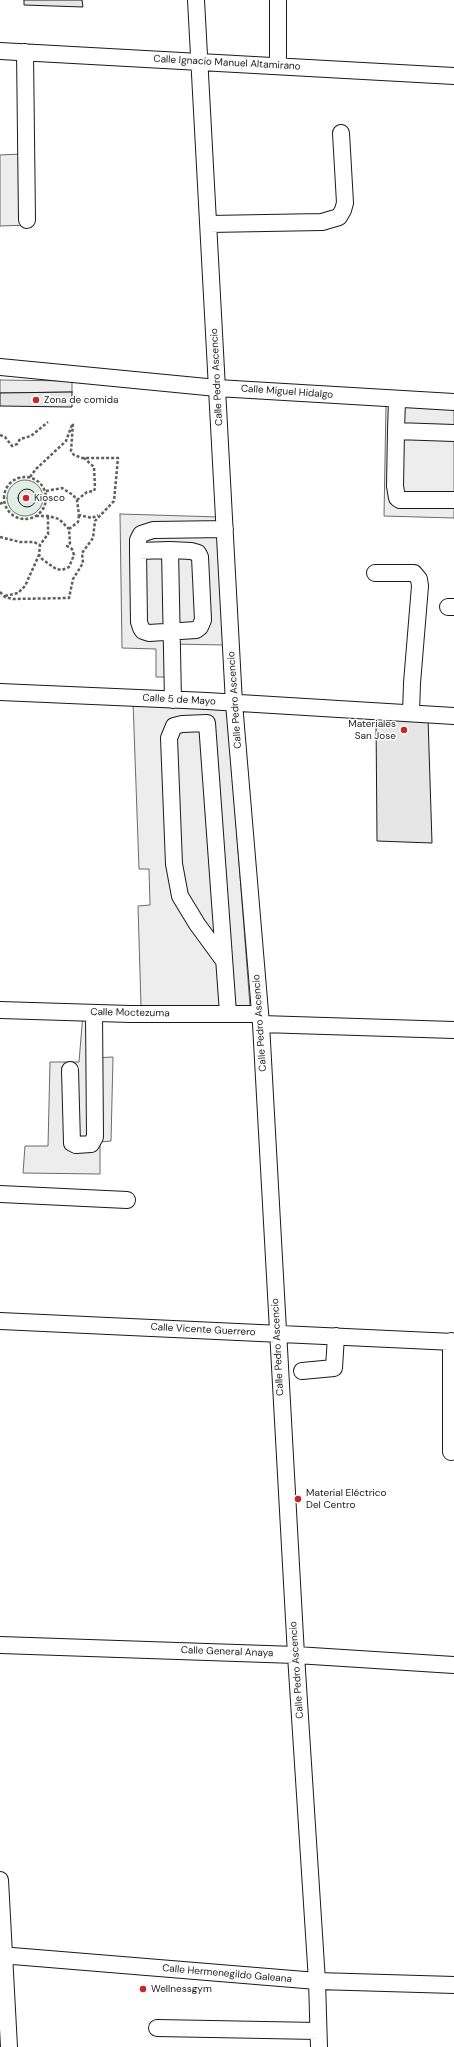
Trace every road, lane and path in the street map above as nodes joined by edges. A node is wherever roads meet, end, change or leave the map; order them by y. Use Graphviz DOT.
graph roads {
  1 [pos="196,0"];
  2 [pos="278,0"];
  3 [pos="0,51"];
  4 [pos="25,52"];
  5 [pos="200,62"];
  6 [pos="278,66"];
  7 [pos="454,76"];
  8 [pos="341,133"];
  9 [pos="27,220"];
  10 [pos="209,224"];
  11 [pos="0,367"];
  12 [pos="217,388"];
  13 [pos="397,400"];
  14 [pos="454,402"];
  15 [pos="48,422"];
  16 [pos="396,431"];
  17 [pos="454,433"];
  18 [pos="0,435"];
  19 [pos="84,458"];
  20 [pos="30,477"];
  21 [pos="46,491"];
  22 [pos="77,500"];
  23 [pos="454,500"];
  24 [pos="0,501"];
  25 [pos="4,502"];
  26 [pos="0,504"];
  27 [pos="100,514"];
  28 [pos="79,515"];
  29 [pos="36,516"];
  30 [pos="48,516"];
  31 [pos="69,529"];
  32 [pos="225,529"];
  33 [pos="0,537"];
  34 [pos="40,545"];
  35 [pos="170,550"];
  36 [pos="138,551"];
  37 [pos="39,555"];
  38 [pos="375,573"];
  39 [pos="0,592"];
  40 [pos="5,596"];
  41 [pos="171,631"];
  42 [pos="0,692"];
  43 [pos="173,700"];
  44 [pos="207,701"];
  45 [pos="234,703"];
  46 [pos="411,713"];
  47 [pos="454,716"];
  48 [pos="207,724"];
  49 [pos="224,961"];
  50 [pos="0,1010"];
  51 [pos="94,1013"];
  52 [pos="228,1013"];
  53 [pos="260,1019"];
  54 [pos="454,1030"];
  55 [pos="70,1070"];
  56 [pos="0,1194"];
  57 [pos="127,1200"];
  58 [pos="0,1321"];
  59 [pos="277,1334"];
  60 [pos="336,1336"];
  61 [pos="452,1342"];
  62 [pos="302,1371"];
  63 [pos="450,1452"];
  64 [pos="0,1645"];
  65 [pos="296,1655"];
  66 [pos="454,1665"];
  67 [pos="0,1880"];
  68 [pos="2,1955"];
  69 [pos="317,1981"];
  70 [pos="454,1985"];
  71 [pos="157,2028"];
  72 [pos="318,2039"];
  73 [pos="9,2047"];
  1 -- 5 [label="street, Calle Pedro Ascencio"];
  2 -- 6 [label="street"];
  3 -- 4 [label="street, Calle Ignacio Manuel Altamirano"];
  4 -- 5 [label="street, Calle Ignacio Manuel Altamirano"];
  4 -- 9 [label="street"];
  5 -- 6 [label="street, Calle Ignacio Manuel Altamirano"];
  5 -- 10 [label="street, Calle Pedro Ascencio"];
  6 -- 7 [label="street, Calle Ignacio Manuel Altamirano"];
  8 -- 10 [label="street"];
  10 -- 12 [label="street, Calle Pedro Ascencio"];
  11 -- 12 [label="street, Calle Miguel Hidalgo"];
  12 -- 13 [label="street, Calle Miguel Hidalgo"];
  12 -- 32 [label="street, Calle Pedro Ascencio"];
  13 -- 14 [label="street, Calle Miguel Hidalgo"];
  13 -- 16 [label="street"];
  15 -- 18 [label="path"];
  16 -- 17 [label="street"];
  16 -- 23 [label="street"];
  19 -- 20 [label="path"];
  19 -- 22 [label="path"];
  19 -- 27 [label="path"];
  20 -- 21 [label="path"];
  20 -- 25 [label="path"];
  21 -- 22 [label="path"];
  21 -- 29 [label="path"];
  22 -- 28 [label="path"];
  24 -- 25 [label="path"];
  25 -- 26 [label="path"];
  25 -- 29 [label="path"];
  27 -- 28 [label="path"];
  27 -- 40 [label="path"];
  28 -- 31 [label="path"];
  29 -- 30 [label="path"];
  30 -- 31 [label="path"];
  30 -- 34 [label="path"];
  31 -- 37 [label="path"];
  32 -- 36 [label="street"];
  32 -- 45 [label="street, Calle Pedro Ascencio"];
  33 -- 34 [label="path"];
  34 -- 37 [label="path"];
  35 -- 36 [label="street"];
  35 -- 41 [label="street"];
  35 -- 41 [label="street"];
  36 -- 41 [label="street"];
  37 -- 40 [label="path"];
  38 -- 46 [label="street"];
  39 -- 40 [label="path"];
  41 -- 43 [label="street"];
  42 -- 43 [label="street, Calle 5 de Mayo"];
  43 -- 44 [label="street, Calle 5 de Mayo"];
  44 -- 45 [label="street, Calle 5 de Mayo"];
  44 -- 48 [label="street"];
  45 -- 46 [label="street, Calle 5 de Mayo"];
  45 -- 53 [label="street, Calle Pedro Ascencio"];
  46 -- 47 [label="street, Calle 5 de Mayo"];
  48 -- 49 [label="street"];
  48 -- 49 [label="street"];
  49 -- 52 [label="street"];
  50 -- 51 [label="street, Calle Moctezuma"];
  51 -- 52 [label="street, Calle Moctezuma"];
  51 -- 55 [label="street"];
  52 -- 53 [label="street, Calle Moctezuma"];
  53 -- 54 [label="street, Calle Moctezuma"];
  53 -- 59 [label="street, Calle Pedro Ascencio"];
  56 -- 57 [label="street"];
  58 -- 59 [label="street, Calle Vicente Guerrero"];
  59 -- 60 [label="street, Calle Vicente Guerrero"];
  59 -- 65 [label="street, Calle Pedro Ascencio"];
  60 -- 61 [label="street, Calle Vicente Guerrero"];
  60 -- 62 [label="street"];
  61 -- 63 [label="street"];
  64 -- 65 [label="street, Calle General Anaya"];
  65 -- 66 [label="street, Calle General Anaya"];
  65 -- 69 [label="street, Calle Pedro Ascencio"];
  67 -- 68 [label="street"];
  68 -- 69 [label="street, Calle Hermenegildo Galeana"];
  68 -- 73 [label="street"];
  69 -- 70 [label="street, Calle Hermenegildo Galeana"];
  69 -- 72 [label="street, Calle Pedro Ascencio"];
  71 -- 72 [label="street"];
}
